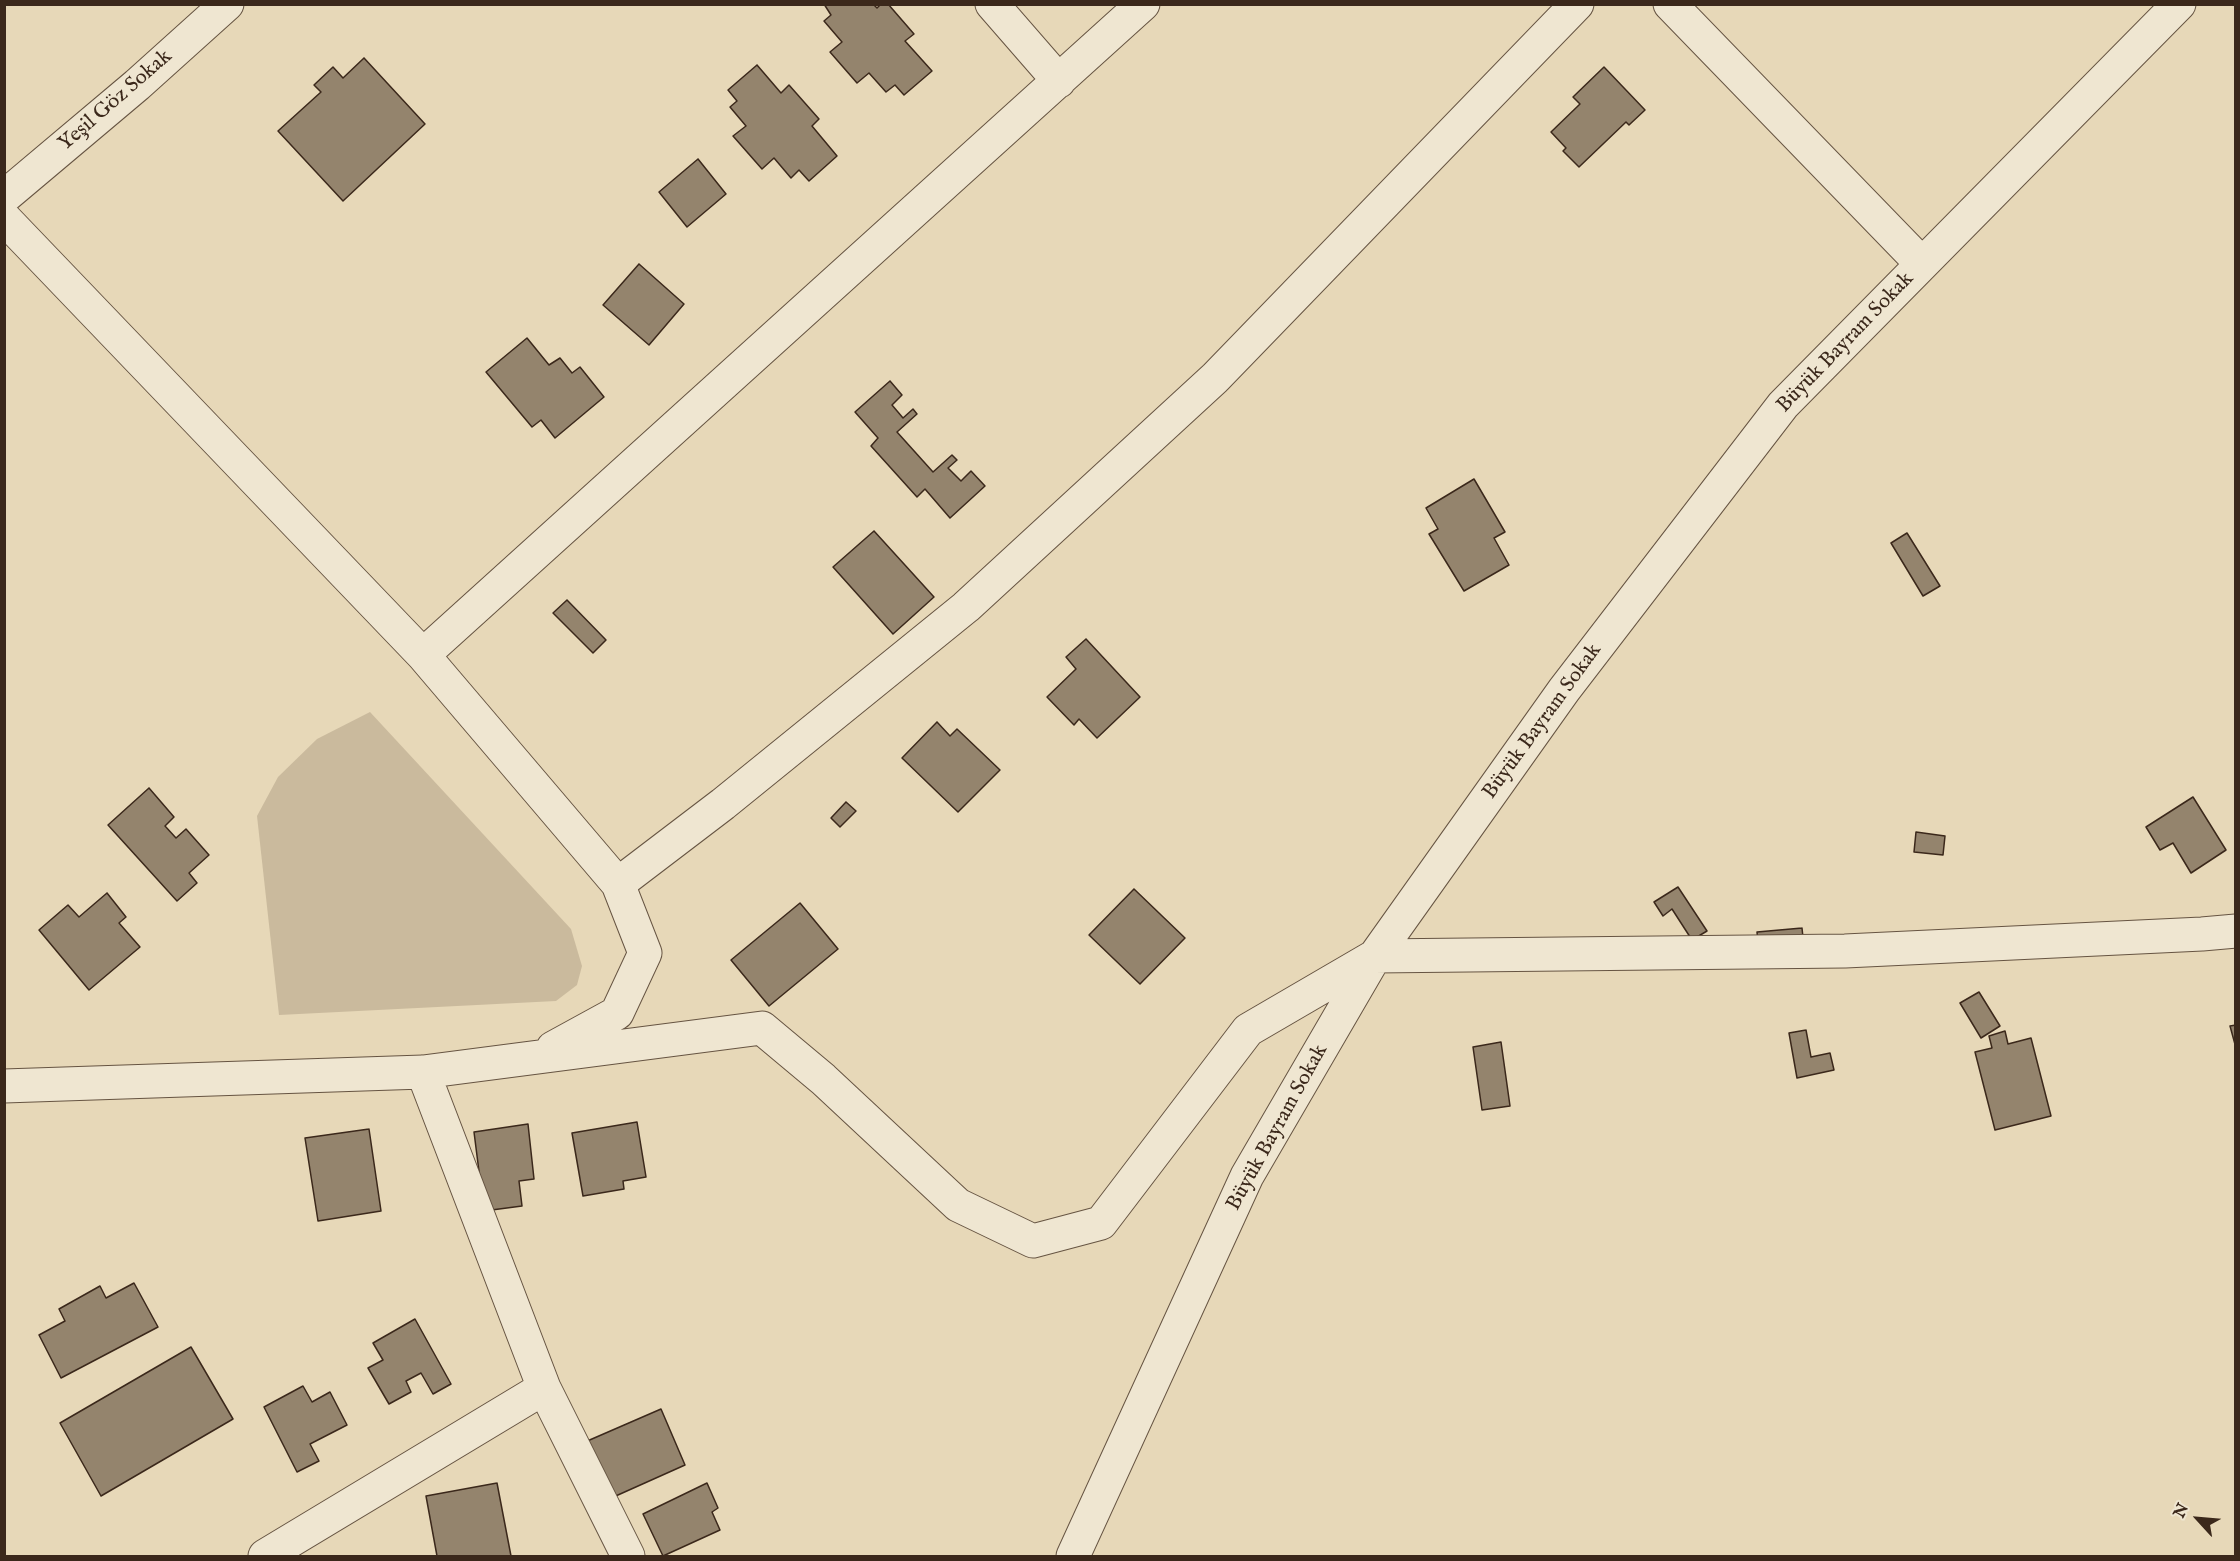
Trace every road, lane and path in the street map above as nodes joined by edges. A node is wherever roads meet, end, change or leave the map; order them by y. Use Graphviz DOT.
graph roads {
  1 [pos="226,4"];
  2 [pos="992,4"];
  3 [pos="1143,4"];
  4 [pos="1577,4"];
  5 [pos="1670,4"];
  6 [pos="2179,4"];
  7 [pos="1059,81"];
  8 [pos="4,197"];
  9 [pos="4,218"];
  10 [pos="1922,264"];
  11 [pos="423,655"];
  12 [pos="618,884"];
  13 [pos="2235,931"];
  14 [pos="1375,956"];
  15 [pos="535,1058"];
  16 [pos="423,1072"];
  17 [pos="4,1086"];
  18 [pos="544,1388"];
  19 [pos="265,1557"];
  20 [pos="628,1557"];
  21 [pos="1073,1557"];
  1 -- 8 [label="street, Yeşil Göz Sokak"];
  2 -- 7 [label="street"];
  3 -- 7 [label="street"];
  4 -- 12 [label="street"];
  5 -- 10 [label="street"];
  6 -- 10 [label="street, Büyük Bayram Sokak"];
  7 -- 11 [label="street"];
  9 -- 11 [label="street"];
  10 -- 14 [label="street, Büyük Bayram Sokak"];
  11 -- 12 [label="street"];
  12 -- 15 [label="street"];
  13 -- 14 [label="street"];
  14 -- 15 [label="street"];
  14 -- 21 [label="street, Büyük Bayram Sokak"];
  15 -- 16 [label="street"];
  16 -- 17 [label="street"];
  16 -- 18 [label="street"];
  18 -- 19 [label="street"];
  18 -- 20 [label="street"];
}
